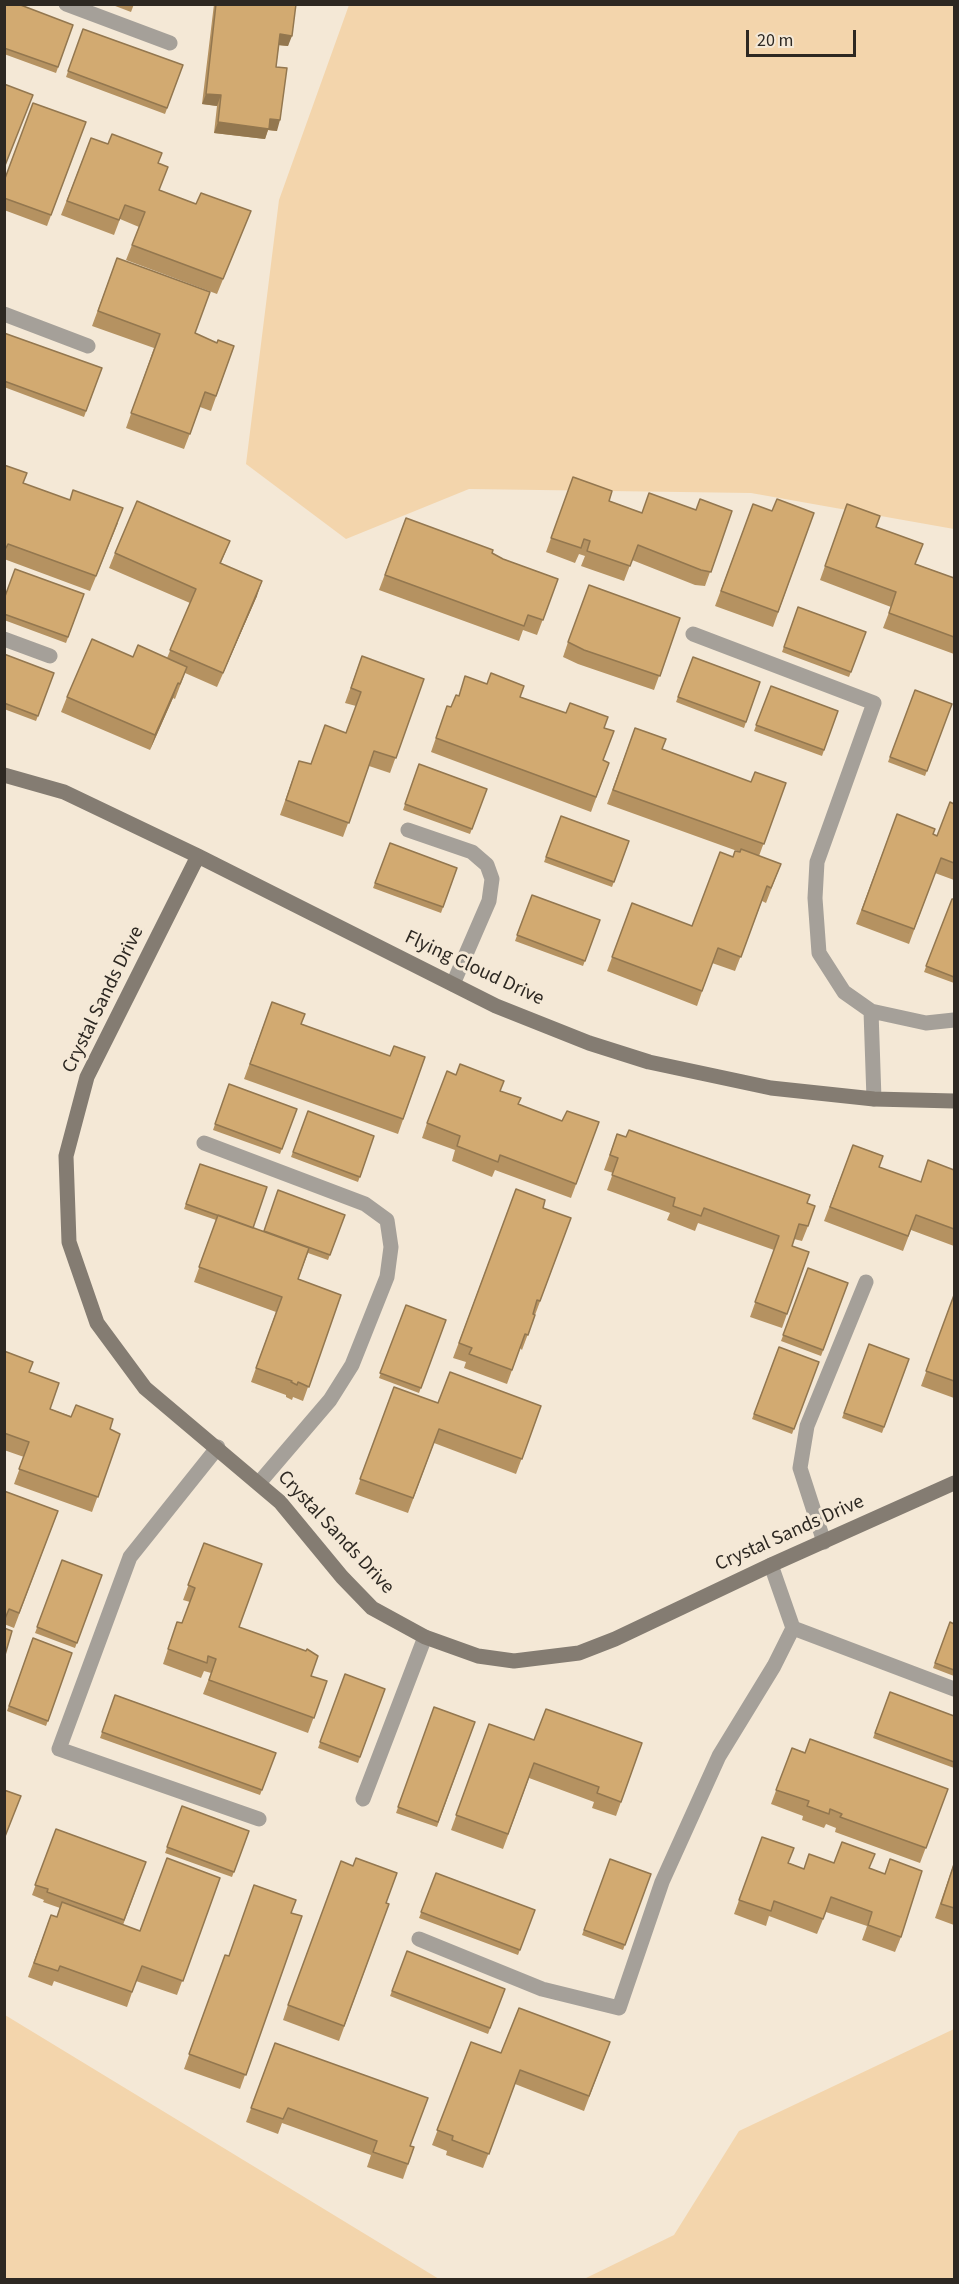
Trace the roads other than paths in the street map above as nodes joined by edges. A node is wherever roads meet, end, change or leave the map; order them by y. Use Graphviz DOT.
graph roads {
  1 [pos="66,4"];
  2 [pos="170,43"];
  3 [pos="4,314"];
  4 [pos="88,346"];
  5 [pos="693,634"];
  6 [pos="4,639"];
  7 [pos="50,656"];
  8 [pos="4,775"];
  9 [pos="408,830"];
  10 [pos="198,856"];
  11 [pos="453,984"];
  12 [pos="871,1011"];
  13 [pos="954,1020"];
  14 [pos="874,1099"];
  15 [pos="954,1101"];
  16 [pos="204,1143"];
  17 [pos="866,1282"];
  18 [pos="218,1448"];
  19 [pos="259,1483"];
  20 [pos="954,1483"];
  21 [pos="824,1542"];
  22 [pos="771,1565"];
  23 [pos="793,1628"];
  24 [pos="425,1636"];
  25 [pos="954,1689"];
  26 [pos="363,1799"];
  27 [pos="259,1819"];
  28 [pos="419,1939"];
  1 -- 2 [label="lane"];
  3 -- 4 [label="lane"];
  5 -- 12 [label="lane"];
  6 -- 7 [label="lane"];
  8 -- 10 [label="street, Flying Cloud Drive"];
  9 -- 11 [label="lane"];
  10 -- 11 [label="street, Flying Cloud Drive"];
  10 -- 18 [label="street, Crystal Sands Drive"];
  11 -- 14 [label="street, Flying Cloud Drive"];
  12 -- 13 [label="lane"];
  12 -- 14 [label="lane"];
  14 -- 15 [label="street, Flying Cloud Drive"];
  16 -- 19 [label="lane"];
  17 -- 21 [label="lane"];
  18 -- 19 [label="street, Crystal Sands Drive"];
  18 -- 27 [label="lane"];
  19 -- 24 [label="street, Crystal Sands Drive"];
  20 -- 21 [label="street, Crystal Sands Drive"];
  21 -- 22 [label="street, Crystal Sands Drive"];
  22 -- 23 [label="lane"];
  22 -- 24 [label="street, Crystal Sands Drive"];
  23 -- 25 [label="lane"];
  23 -- 28 [label="lane"];
  24 -- 26 [label="lane"];
}
